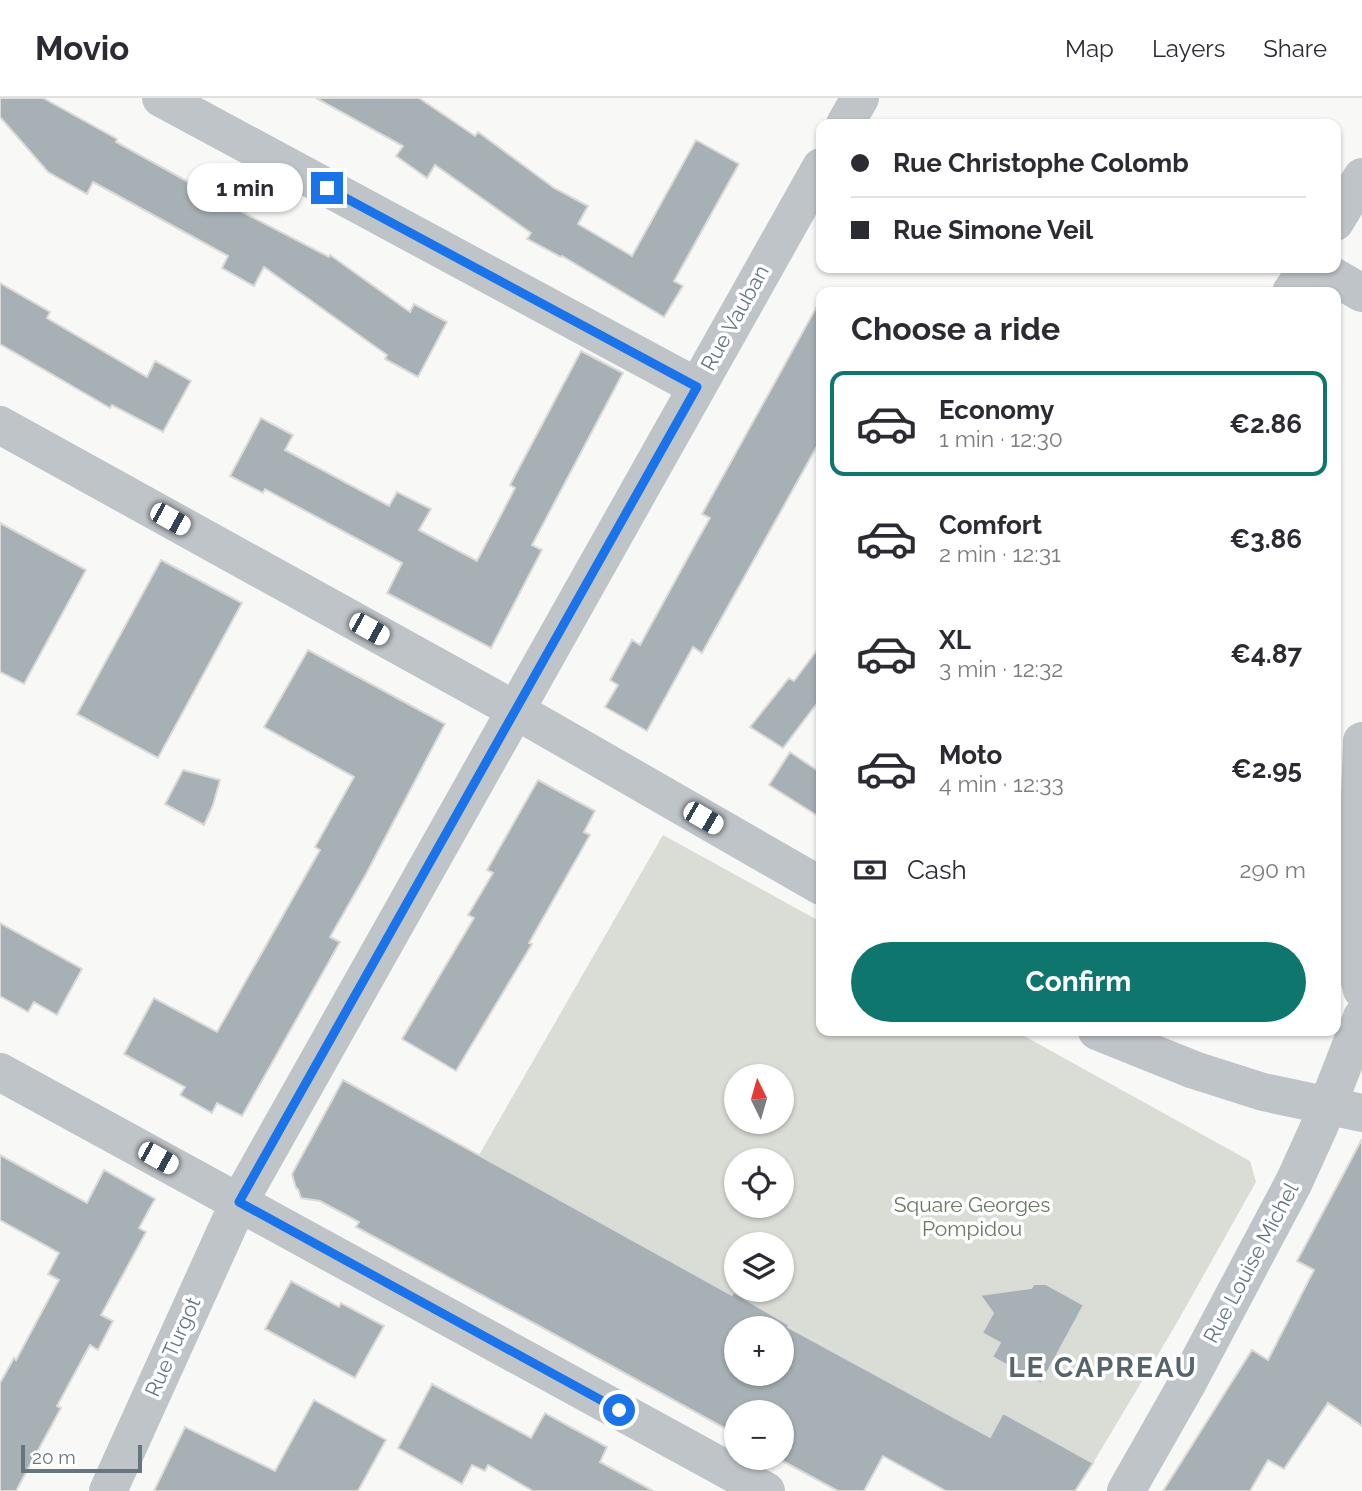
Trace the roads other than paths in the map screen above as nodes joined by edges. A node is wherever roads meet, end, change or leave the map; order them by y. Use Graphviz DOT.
graph roads {
  1 [pos="161,98"];
  2 [pos="860,98"];
  3 [pos="848,119"];
  4 [pos="816,176"];
  5 [pos="1362,177"];
  6 [pos="1341,212"];
  7 [pos="1328,273"];
  8 [pos="1362,293"];
  9 [pos="697,387"];
  10 [pos="0,425"];
  11 [pos="515,710"];
  12 [pos="1362,741"];
  13 [pos="816,883"];
  14 [pos="1362,990"];
  15 [pos="1362,1017"];
  16 [pos="1109,1036"];
  17 [pos="0,1072"];
  18 [pos="1345,1109"];
  19 [pos="239,1202"];
  20 [pos="108,1491"];
  21 [pos="766,1491"];
  22 [pos="1126,1491"];
  1 -- 9 [label="street"];
  2 -- 3 [label="street"];
  4 -- 9 [label="street, Rue Vauban"];
  5 -- 6 [label="street"];
  7 -- 8 [label="street"];
  9 -- 11 [label="street, Rue Vauban"];
  10 -- 11 [label="street"];
  11 -- 13 [label="street"];
  11 -- 19 [label="street, Rue Vauban"];
  12 -- 14 [label="street"];
  15 -- 18 [label="street, Rue Louise Michel"];
  16 -- 18 [label="street"];
  17 -- 19 [label="street"];
  18 -- 22 [label="street, Rue Louise Michel"];
  19 -- 20 [label="street, Rue Turgot"];
  19 -- 21 [label="street"];
}
